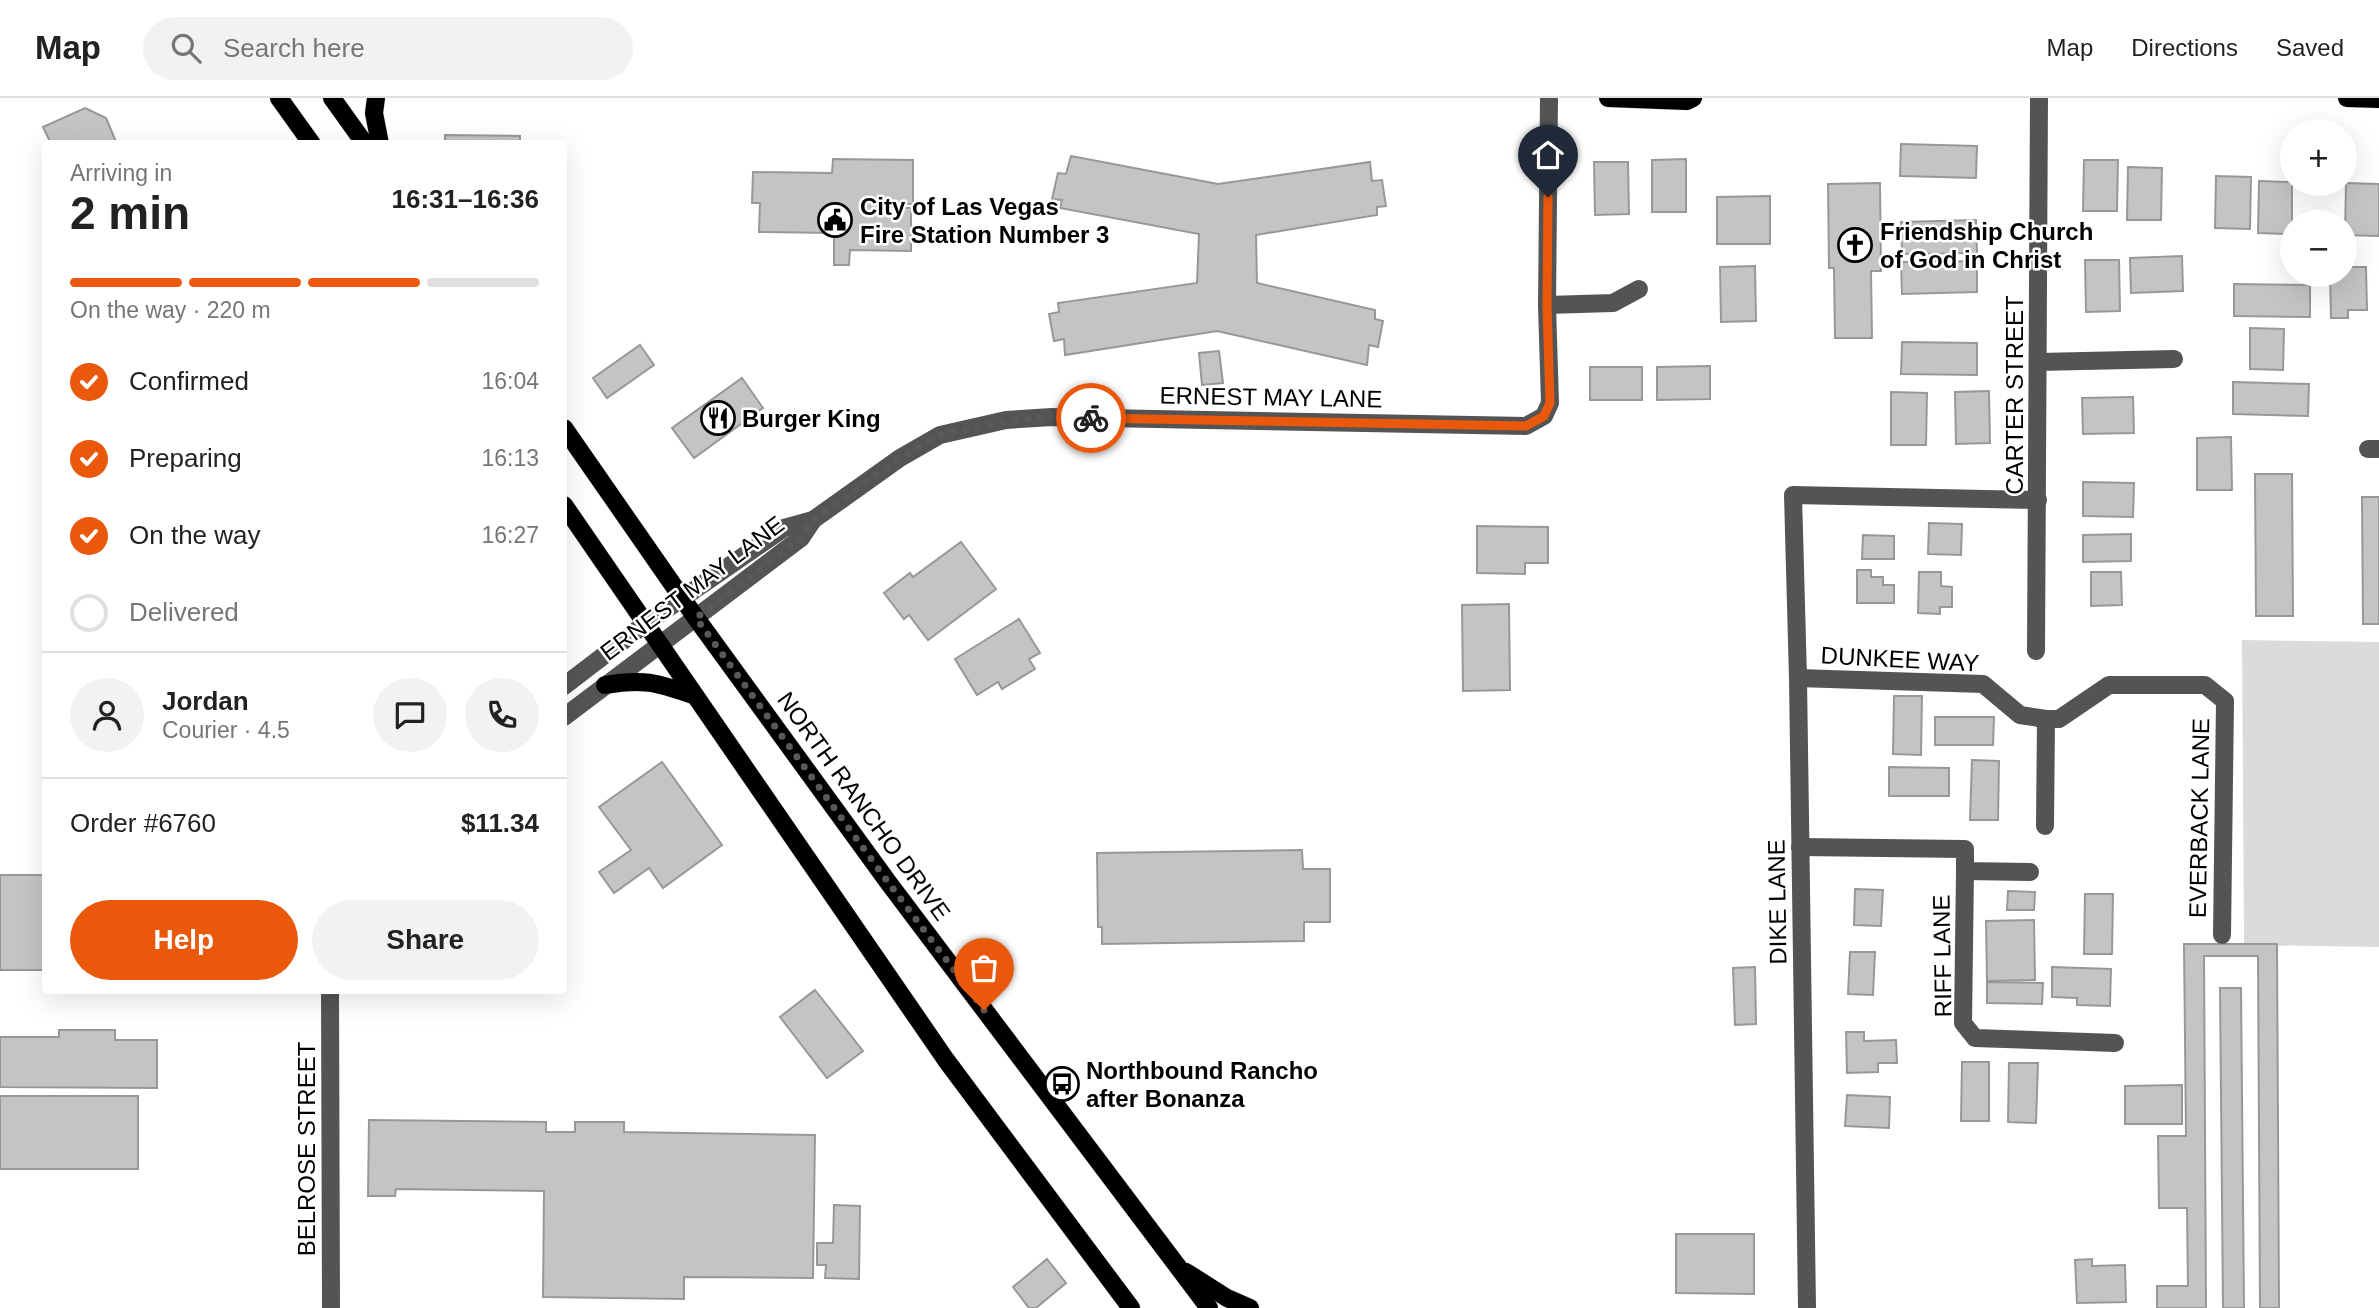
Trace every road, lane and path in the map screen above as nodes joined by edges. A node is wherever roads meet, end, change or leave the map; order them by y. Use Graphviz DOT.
graph roads {
  1 [pos="279,98"];
  2 [pos="332,98"];
  3 [pos="376,98"];
  4 [pos="1549,98"];
  5 [pos="1608,98"];
  6 [pos="1693,98"];
  7 [pos="2039,98"];
  8 [pos="2347,98"];
  9 [pos="2379,99"];
  10 [pos="309,140"];
  11 [pos="362,140"];
  12 [pos="379,140"];
  13 [pos="1639,289"];
  14 [pos="1547,305"];
  15 [pos="2174,359"];
  16 [pos="2038,362"];
  17 [pos="567,432"];
  18 [pos="2038,500"];
  19 [pos="567,509"];
  20 [pos="813,520"];
  21 [pos="682,598"];
  22 [pos="696,618"];
  23 [pos="645,624"];
  24 [pos="659,646"];
  25 [pos="2036,651"];
  26 [pos="1798,678"];
  27 [pos="567,684"];
  28 [pos="605,685"];
  29 [pos="693,695"];
  30 [pos="567,715"];
  31 [pos="2046,719"];
  32 [pos="2045,826"];
  33 [pos="1800,847"];
  34 [pos="1965,871"];
  35 [pos="2030,872"];
  36 [pos="2222,935"];
  37 [pos="330,994"];
  38 [pos="2115,1042"];
  39 [pos="1176,1266"];
  40 [pos="331,1308"];
  41 [pos="1131,1308"];
  42 [pos="1209,1308"];
  43 [pos="1250,1308"];
  44 [pos="1807,1308"];
  1 -- 10 [label="main road"];
  2 -- 11 [label="main road"];
  3 -- 12 [label="main road"];
  4 -- 14 [label="street"];
  5 -- 6 [label="main road"];
  7 -- 16 [label="street, CARTER STREET"];
  8 -- 9 [label="main road"];
  13 -- 14 [label="street"];
  14 -- 20 [label="street, ERNEST MAY LANE"];
  15 -- 16 [label="street"];
  16 -- 18 [label="street, CARTER STREET"];
  17 -- 21 [label="main road, NORTH RANCHO DRIVE"];
  18 -- 25 [label="street, CARTER STREET"];
  18 -- 26 [label="street, DIKE LANE"];
  19 -- 23 [label="main road"];
  20 -- 21 [label="street, ERNEST MAY LANE"];
  20 -- 22 [label="street, ERNEST MAY LANE"];
  21 -- 22 [label="main road, NORTH RANCHO DRIVE"];
  21 -- 23 [label="street, ERNEST MAY LANE"];
  22 -- 24 [label="street, ERNEST MAY LANE"];
  22 -- 39 [label="main road, NORTH RANCHO DRIVE"];
  23 -- 24 [label="main road"];
  23 -- 27 [label="street, ERNEST MAY LANE"];
  24 -- 28 [label="street, ERNEST MAY LANE"];
  24 -- 29 [label="main road"];
  26 -- 31 [label="street, DUNKEE WAY"];
  26 -- 33 [label="street, DIKE LANE"];
  28 -- 29 [label="main road"];
  28 -- 30 [label="street, ERNEST MAY LANE"];
  29 -- 41 [label="main road"];
  31 -- 32 [label="street"];
  31 -- 36 [label="street, EVERBACK LANE"];
  33 -- 34 [label="street"];
  33 -- 44 [label="street, DIKE LANE"];
  34 -- 35 [label="street"];
  34 -- 38 [label="street, RIFF LANE"];
  37 -- 40 [label="street, BELROSE STREET"];
  39 -- 42 [label="main road, NORTH RANCHO DRIVE"];
  39 -- 43 [label="main road"];
}
